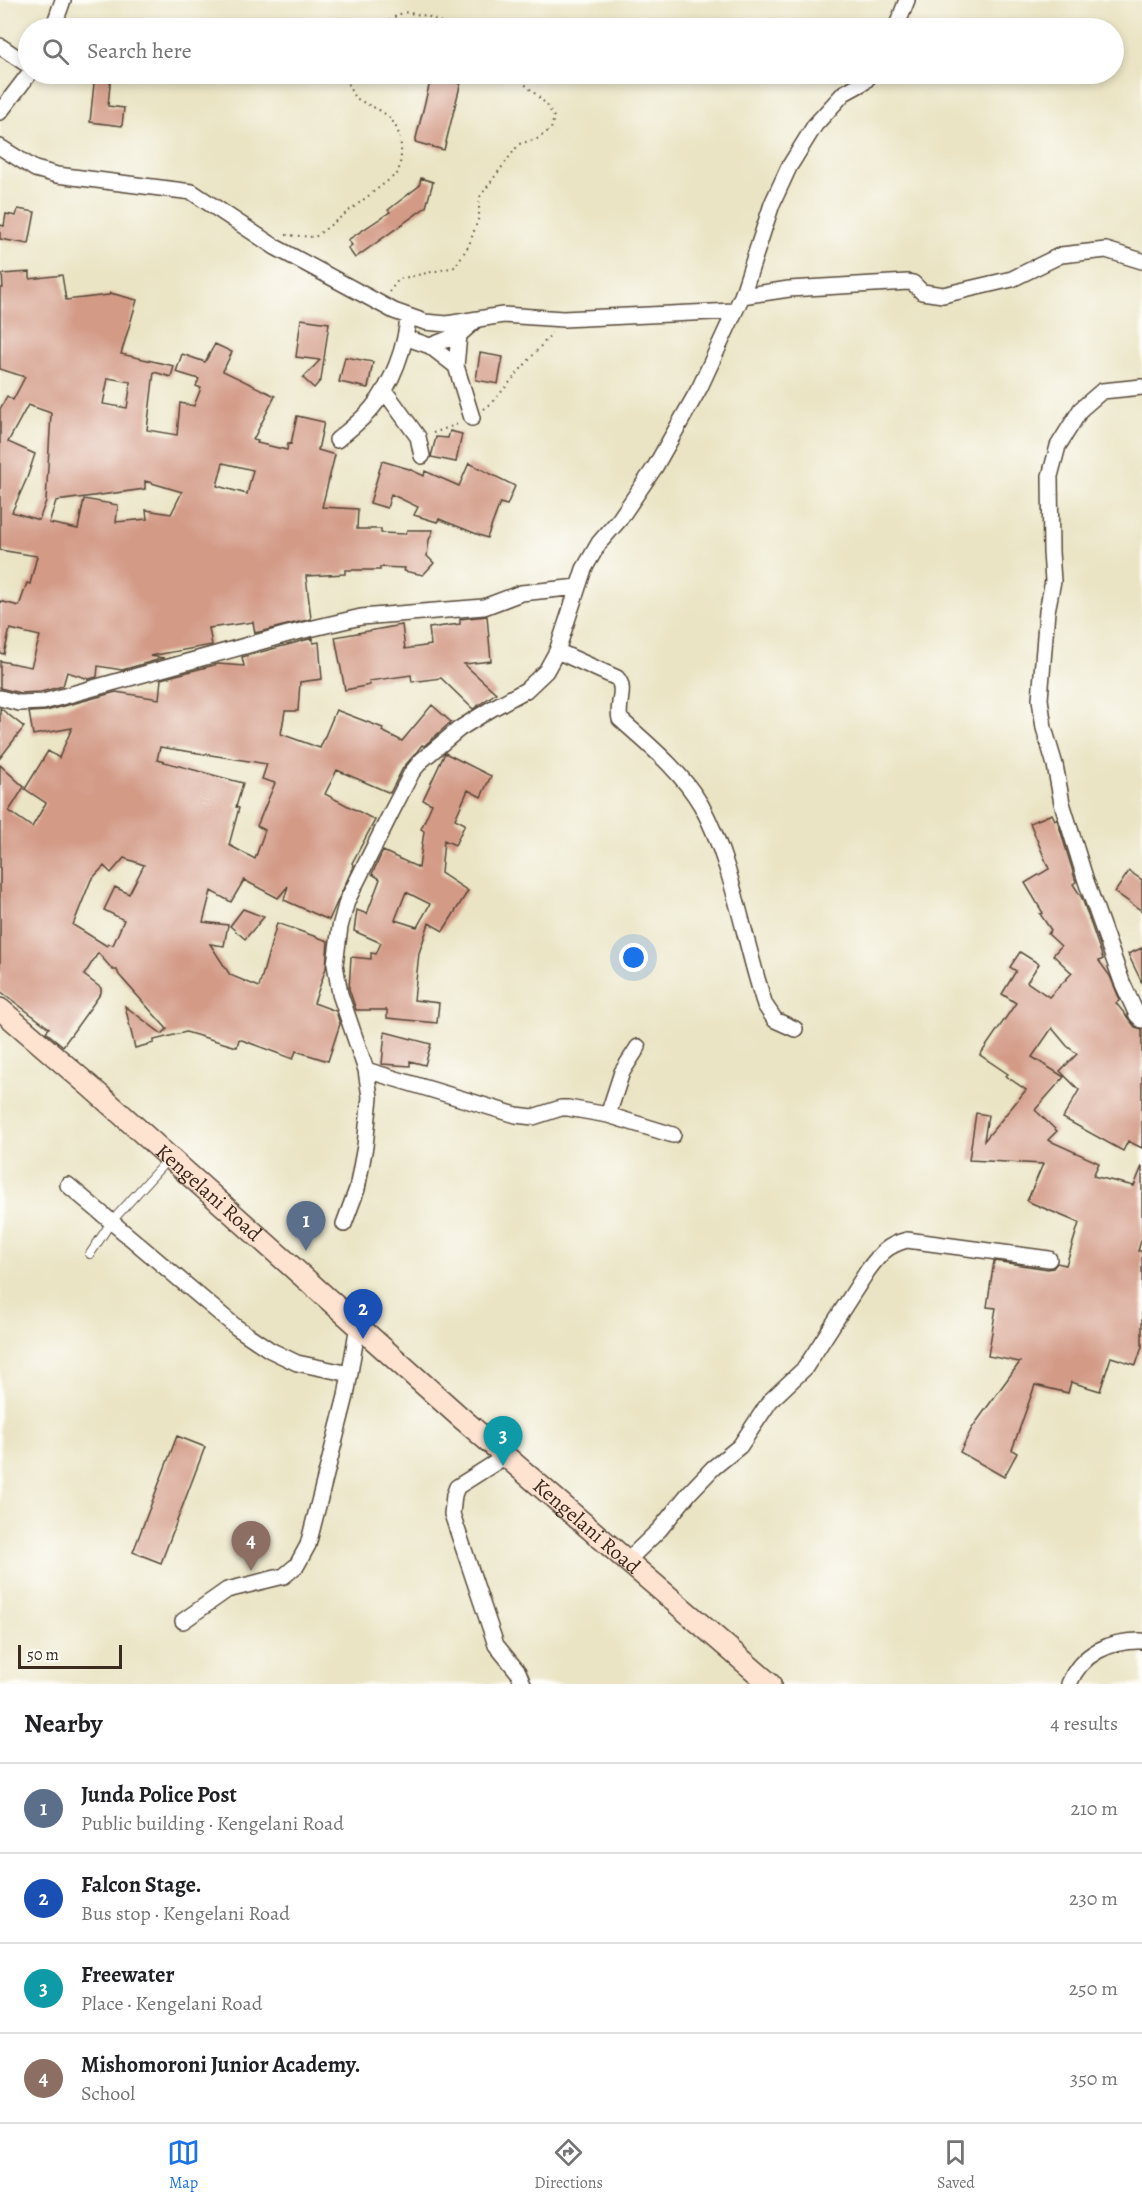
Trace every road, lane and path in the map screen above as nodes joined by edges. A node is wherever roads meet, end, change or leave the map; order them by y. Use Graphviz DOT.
graph roads {
  1 [pos="63,0"];
  2 [pos="907,0"];
  3 [pos="57,18"];
  4 [pos="392,18"];
  5 [pos="432,18"];
  6 [pos="900,18"];
  7 [pos="0,46"];
  8 [pos="18,58"];
  9 [pos="21,84"];
  10 [pos="348,84"];
  11 [pos="524,84"];
  12 [pos="860,84"];
  13 [pos="0,112"];
  14 [pos="0,147"];
  15 [pos="277,234"];
  16 [pos="1142,261"];
  17 [pos="742,296"];
  18 [pos="376,301"];
  19 [pos="734,311"];
  20 [pos="408,317"];
  21 [pos="479,318"];
  22 [pos="563,319"];
  23 [pos="459,335"];
  24 [pos="406,338"];
  25 [pos="430,346"];
  26 [pos="456,366"];
  27 [pos="1142,387"];
  28 [pos="384,390"];
  29 [pos="472,418"];
  30 [pos="418,437"];
  31 [pos="337,440"];
  32 [pos="422,456"];
  33 [pos="578,587"];
  34 [pos="556,651"];
  35 [pos="0,698"];
  36 [pos="0,1009"];
  37 [pos="1142,1020"];
  38 [pos="795,1029"];
  39 [pos="638,1047"];
  40 [pos="366,1070"];
  41 [pos="608,1115"];
  42 [pos="673,1135"];
  43 [pos="170,1158"];
  44 [pos="68,1185"];
  45 [pos="112,1221"];
  46 [pos="344,1224"];
  47 [pos="90,1254"];
  48 [pos="1049,1258"];
  49 [pos="358,1325"];
  50 [pos="350,1374"];
  51 [pos="506,1456"];
  52 [pos="628,1560"];
  53 [pos="183,1621"];
  54 [pos="1142,1641"];
  55 [pos="523,1684"];
  56 [pos="770,1684"];
  57 [pos="1069,1684"];
  1 -- 3 [label="street"];
  2 -- 6 [label="street"];
  4 -- 5 [label="path"];
  7 -- 8 [label="street"];
  9 -- 13 [label="street"];
  10 -- 15 [label="path"];
  11 -- 18 [label="path"];
  12 -- 17 [label="street"];
  14 -- 18 [label="street"];
  16 -- 17 [label="street"];
  17 -- 19 [label="street"];
  18 -- 20 [label="street"];
  19 -- 22 [label="street"];
  19 -- 33 [label="street"];
  20 -- 21 [label="street"];
  20 -- 24 [label="street"];
  21 -- 22 [label="street"];
  21 -- 23 [label="street"];
  22 -- 29 [label="path"];
  23 -- 25 [label="street"];
  23 -- 26 [label="street"];
  24 -- 25 [label="street"];
  24 -- 28 [label="street"];
  25 -- 26 [label="street"];
  26 -- 29 [label="street"];
  27 -- 37 [label="street"];
  28 -- 30 [label="street"];
  28 -- 31 [label="street"];
  29 -- 30 [label="path"];
  30 -- 32 [label="street"];
  33 -- 34 [label="street"];
  33 -- 35 [label="street"];
  34 -- 38 [label="street"];
  34 -- 40 [label="street"];
  36 -- 43 [label="main road, Kengelani Road"];
  39 -- 41 [label="street"];
  40 -- 41 [label="street"];
  40 -- 46 [label="street"];
  41 -- 42 [label="street"];
  43 -- 45 [label="lane"];
  43 -- 49 [label="main road, Kengelani Road"];
  44 -- 45 [label="street"];
  45 -- 47 [label="lane"];
  45 -- 50 [label="street"];
  48 -- 52 [label="street"];
  49 -- 50 [label="street"];
  49 -- 51 [label="main road, Kengelani Road"];
  50 -- 53 [label="street"];
  51 -- 52 [label="main road, Kengelani Road"];
  51 -- 55 [label="street"];
  52 -- 56 [label="main road, Kengelani Road"];
  54 -- 57 [label="street"];
}
